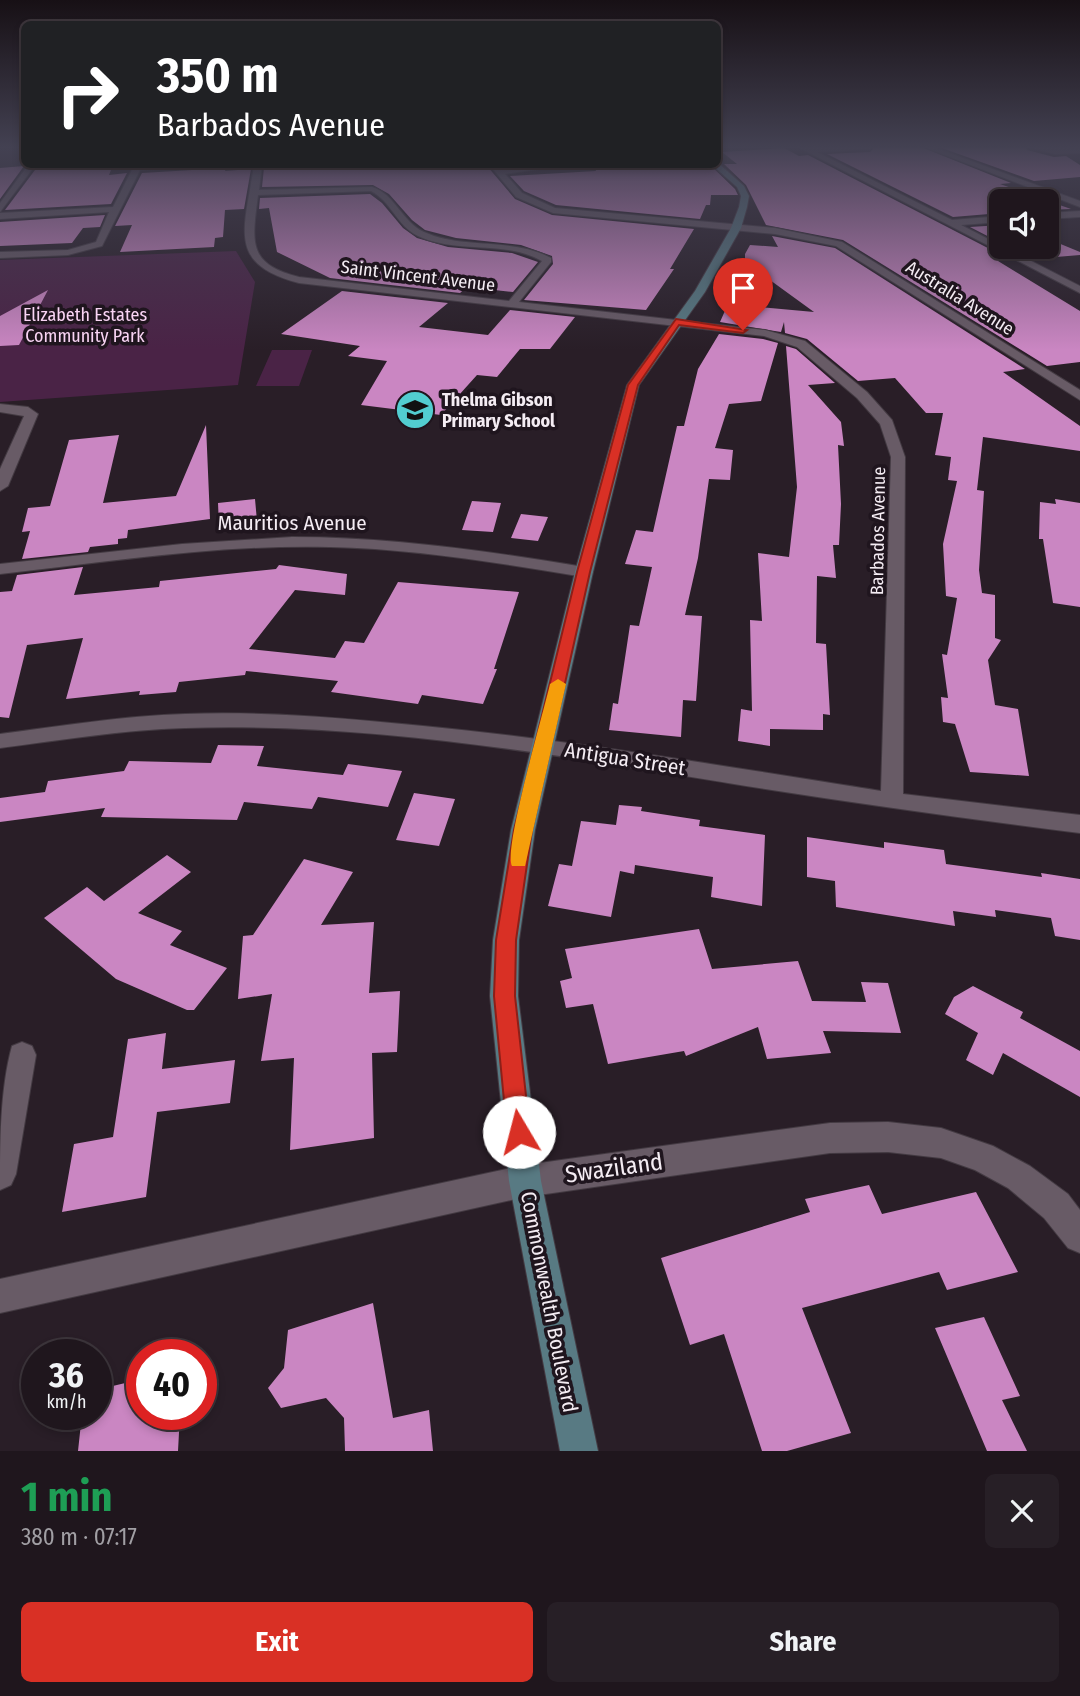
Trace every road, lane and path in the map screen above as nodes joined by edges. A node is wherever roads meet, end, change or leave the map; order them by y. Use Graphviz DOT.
graph roads {
  1 [pos="21,215"];
  2 [pos="112,215"];
  3 [pos="254,215"];
  4 [pos="397,215"];
  5 [pos="601,215"];
  6 [pos="740,215"];
  7 [pos="936,215"];
  8 [pos="0,216"];
  9 [pos="989,220"];
  10 [pos="952,223"];
  11 [pos="736,228"];
  12 [pos="0,255"];
  13 [pos="1080,290"];
  14 [pos="511,305"];
  15 [pos="676,322"];
  16 [pos="1080,396"];
  17 [pos="0,408"];
  18 [pos="0,486"];
  19 [pos="0,569"];
  20 [pos="584,572"];
  21 [pos="0,741"];
  22 [pos="543,746"];
  23 [pos="892,801"];
  24 [pos="1080,824"];
  25 [pos="22,1055"];
  26 [pos="0,1174"];
  27 [pos="525,1181"];
  28 [pos="1080,1237"];
  29 [pos="0,1296"];
  30 [pos="579,1451"];
  1 -- 8 [label="street"];
  2 -- 12 [label="street"];
  3 -- 14 [label="street, Saint Vincent Avenue"];
  4 -- 14 [label="street"];
  5 -- 11 [label="street, Australia Avenue"];
  6 -- 11 [label="street, Commonwealth Boulevard"];
  7 -- 10 [label="street"];
  9 -- 10 [label="street"];
  10 -- 13 [label="street"];
  11 -- 15 [label="street, Commonwealth Boulevard"];
  11 -- 16 [label="street, Australia Avenue"];
  14 -- 15 [label="street, Saint Vincent Avenue"];
  15 -- 20 [label="street, Commonwealth Boulevard"];
  15 -- 23 [label="street, Barbados Avenue"];
  17 -- 18 [label="street"];
  19 -- 20 [label="street, Mauritios Avenue"];
  20 -- 22 [label="street, Commonwealth Boulevard"];
  21 -- 22 [label="street, Antigua Street"];
  22 -- 23 [label="street, Antigua Street"];
  22 -- 27 [label="street, Commonwealth Boulevard"];
  23 -- 24 [label="street, Antigua Street"];
  25 -- 26 [label="street"];
  27 -- 28 [label="street, Swaziland"];
  27 -- 29 [label="street, Swaziland"];
  27 -- 30 [label="street, Commonwealth Boulevard"];
}
